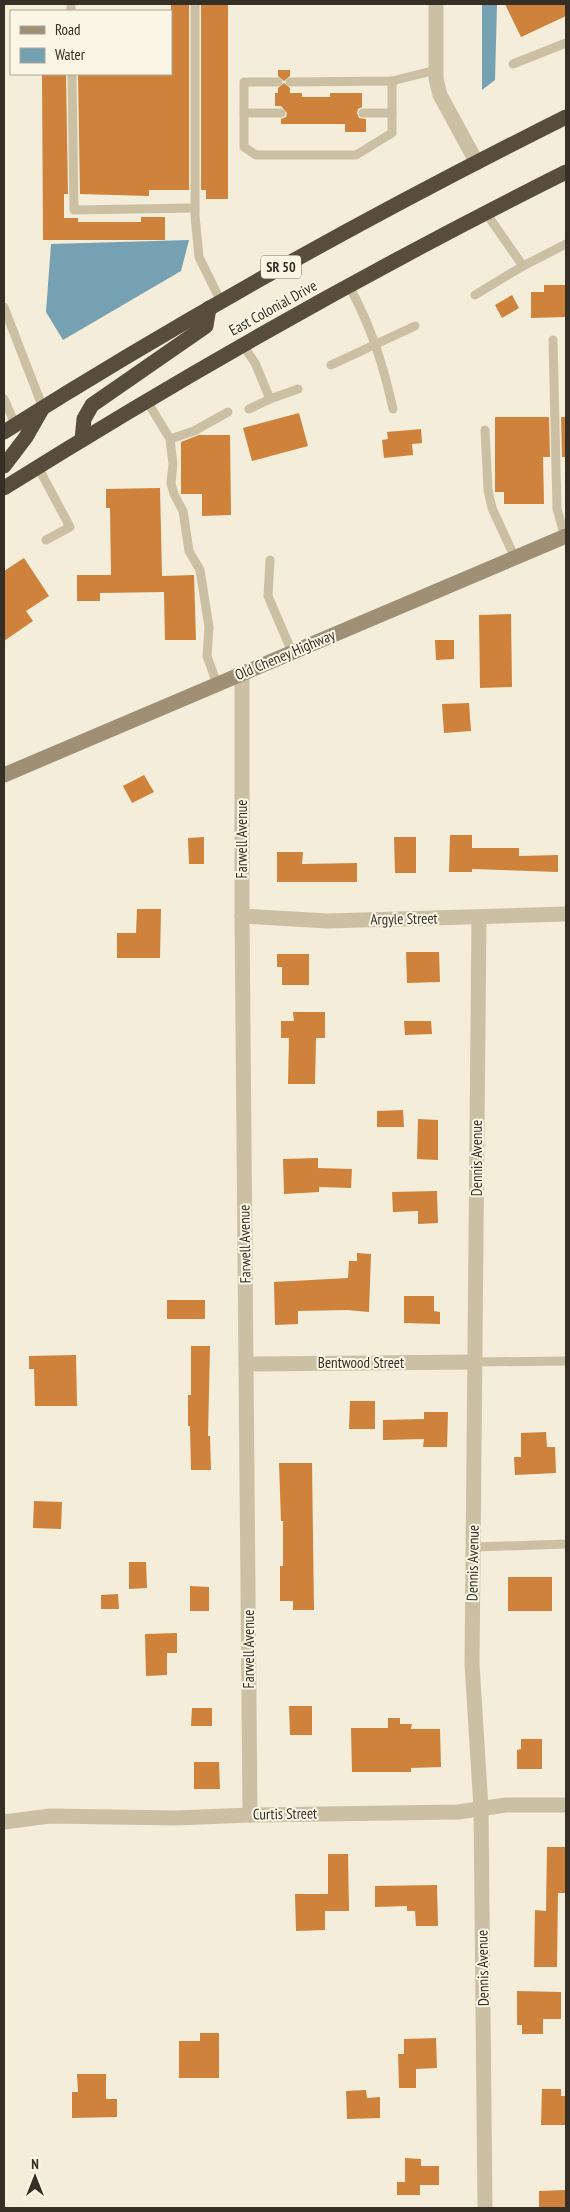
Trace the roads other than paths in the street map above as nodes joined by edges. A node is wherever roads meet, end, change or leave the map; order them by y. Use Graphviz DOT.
graph roads {
  1 [pos="195,4"];
  2 [pos="436,4"];
  3 [pos="566,43"];
  4 [pos="514,64"];
  5 [pos="436,70"];
  6 [pos="72,75"];
  7 [pos="392,81"];
  8 [pos="278,82"];
  9 [pos="290,82"];
  10 [pos="362,113"];
  11 [pos="244,114"];
  12 [pos="281,114"];
  13 [pos="392,114"];
  14 [pos="566,117"];
  15 [pos="566,160"];
  16 [pos="477,162"];
  17 [pos="566,172"];
  18 [pos="525,192"];
  19 [pos="195,208"];
  20 [pos="486,213"];
  21 [pos="566,244"];
  22 [pos="523,266"];
  23 [pos="349,286"];
  24 [pos="475,295"];
  25 [pos="215,305"];
  26 [pos="4,307"];
  27 [pos="415,326"];
  28 [pos="553,340"];
  29 [pos="374,343"];
  30 [pos="243,345"];
  31 [pos="331,365"];
  32 [pos="298,389"];
  33 [pos="4,399"];
  34 [pos="270,399"];
  35 [pos="147,401"];
  36 [pos="43,408"];
  37 [pos="249,409"];
  38 [pos="393,409"];
  39 [pos="228,412"];
  40 [pos="9,428"];
  41 [pos="485,430"];
  42 [pos="170,439"];
  43 [pos="82,440"];
  44 [pos="4,466"];
  45 [pos="38,467"];
  46 [pos="4,488"];
  47 [pos="566,536"];
  48 [pos="46,540"];
  49 [pos="515,558"];
  50 [pos="270,560"];
  51 [pos="292,652"];
  52 [pos="242,674"];
  53 [pos="217,684"];
  54 [pos="4,775"];
  55 [pos="566,914"];
  56 [pos="242,916"];
  57 [pos="479,918"];
  58 [pos="566,1361"];
  59 [pos="476,1362"];
  60 [pos="246,1364"];
  61 [pos="566,1544"];
  62 [pos="474,1547"];
  63 [pos="566,1805"];
  64 [pos="481,1808"];
  65 [pos="250,1814"];
  66 [pos="4,1822"];
  67 [pos="486,2208"];
  1 -- 19 [label="lane"];
  2 -- 5 [label="street"];
  3 -- 4 [label="lane"];
  5 -- 7 [label="lane"];
  5 -- 16 [label="street"];
  6 -- 19 [label="lane"];
  7 -- 9 [label="lane"];
  7 -- 13 [label="lane"];
  8 -- 11 [label="lane"];
  10 -- 13 [label="lane"];
  11 -- 12 [label="lane"];
  11 -- 13 [label="lane"];
  14 -- 16 [label="highway, East Colonial Drive / SR 50"];
  15 -- 18 [label="highway"];
  16 -- 25 [label="highway, East Colonial Drive / SR 50"];
  17 -- 18 [label="highway, East Colonial Drive"];
  18 -- 20 [label="highway, East Colonial Drive"];
  19 -- 25 [label="lane"];
  20 -- 22 [label="lane"];
  20 -- 23 [label="highway, East Colonial Drive"];
  21 -- 22 [label="lane"];
  22 -- 24 [label="lane"];
  23 -- 29 [label="lane"];
  23 -- 30 [label="highway, East Colonial Drive"];
  25 -- 36 [label="highway, East Colonial Drive / SR 50"];
  25 -- 43 [label="highway"];
  26 -- 36 [label="lane"];
  27 -- 29 [label="lane"];
  28 -- 47 [label="lane"];
  29 -- 31 [label="lane"];
  29 -- 38 [label="lane"];
  30 -- 34 [label="lane"];
  30 -- 35 [label="highway, East Colonial Drive"];
  32 -- 34 [label="lane"];
  33 -- 40 [label="lane"];
  34 -- 37 [label="lane"];
  35 -- 42 [label="lane"];
  35 -- 43 [label="highway, East Colonial Drive"];
  36 -- 40 [label="highway, East Colonial Drive / SR 50"];
  36 -- 44 [label="highway"];
  39 -- 42 [label="lane"];
  41 -- 49 [label="lane"];
  42 -- 53 [label="lane"];
  43 -- 45 [label="highway, East Colonial Drive"];
  45 -- 46 [label="highway, East Colonial Drive"];
  45 -- 48 [label="lane"];
  47 -- 49 [label="street, Old Cheney Highway"];
  49 -- 51 [label="street, Old Cheney Highway"];
  50 -- 51 [label="lane"];
  51 -- 52 [label="street, Old Cheney Highway"];
  52 -- 53 [label="street, Old Cheney Highway"];
  52 -- 56 [label="street, Farwell Avenue"];
  53 -- 54 [label="street, Old Cheney Highway"];
  55 -- 57 [label="street, Argyle Street"];
  56 -- 57 [label="street, Argyle Street"];
  56 -- 60 [label="street, Farwell Avenue"];
  57 -- 59 [label="street, Dennis Avenue"];
  58 -- 59 [label="lane"];
  59 -- 60 [label="street, Bentwood Street"];
  59 -- 62 [label="street, Dennis Avenue"];
  60 -- 65 [label="street, Farwell Avenue"];
  61 -- 62 [label="lane"];
  62 -- 64 [label="street, Dennis Avenue"];
  63 -- 64 [label="street, Curtis Street"];
  64 -- 65 [label="street, Curtis Street"];
  64 -- 67 [label="street, Dennis Avenue"];
  65 -- 66 [label="street, Curtis Street"];
}
